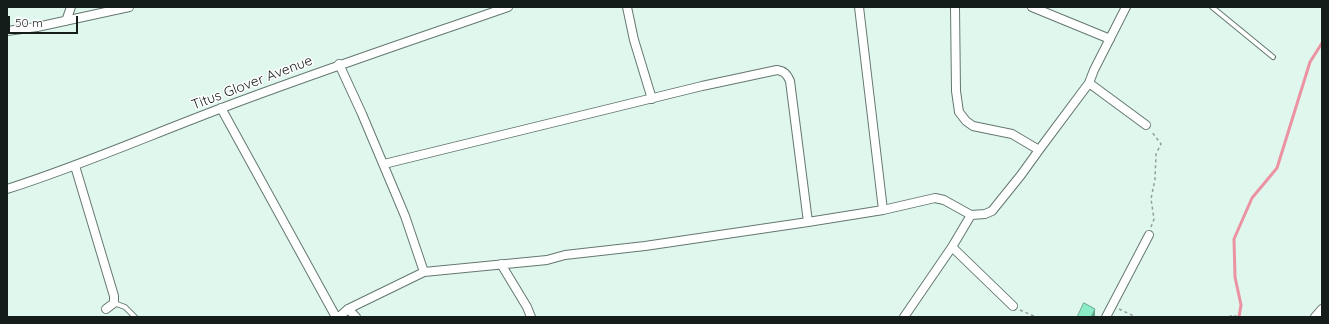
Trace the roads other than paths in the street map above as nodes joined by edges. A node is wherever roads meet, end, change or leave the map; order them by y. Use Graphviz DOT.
graph roads {
  1 [pos="71,7"];
  2 [pos="129,7"];
  3 [pos="508,7"];
  4 [pos="627,7"];
  5 [pos="859,7"];
  6 [pos="955,7"];
  7 [pos="1032,7"];
  8 [pos="1126,7"];
  9 [pos="1212,7"];
  10 [pos="66,21"];
  11 [pos="7,31"];
  12 [pos="1110,39"];
  13 [pos="1273,58"];
  14 [pos="339,64"];
  15 [pos="1089,83"];
  16 [pos="652,99"];
  17 [pos="221,108"];
  18 [pos="1146,124"];
  19 [pos="1039,150"];
  20 [pos="384,164"];
  21 [pos="75,166"];
  22 [pos="7,189"];
  23 [pos="882,210"];
  24 [pos="971,215"];
  25 [pos="808,222"];
  26 [pos="1149,235"];
  27 [pos="952,246"];
  28 [pos="501,264"];
  29 [pos="424,272"];
  30 [pos="114,303"];
  31 [pos="1013,306"];
  32 [pos="106,309"];
  33 [pos="348,309"];
  34 [pos="1322,310"];
  35 [pos="905,316"];
  36 [pos="136,317"];
  37 [pos="336,317"];
  38 [pos="339,317"];
  39 [pos="356,317"];
  40 [pos="531,317"];
  41 [pos="1106,317"];
  42 [pos="1315,317"];
  1 -- 10 [label="street"];
  2 -- 10 [label="street"];
  3 -- 14 [label="street, Titus Glover Avenue"];
  4 -- 16 [label="street"];
  5 -- 23 [label="street"];
  6 -- 19 [label="street"];
  7 -- 12 [label="street"];
  8 -- 12 [label="street"];
  9 -- 13 [label="lane"];
  10 -- 11 [label="street"];
  12 -- 15 [label="street"];
  14 -- 17 [label="street, Titus Glover Avenue"];
  14 -- 20 [label="street"];
  15 -- 18 [label="street"];
  15 -- 19 [label="street"];
  16 -- 20 [label="street"];
  16 -- 25 [label="street"];
  17 -- 21 [label="street, Titus Glover Avenue"];
  17 -- 37 [label="street"];
  19 -- 24 [label="street"];
  20 -- 29 [label="street"];
  21 -- 22 [label="street, Titus Glover Avenue"];
  21 -- 30 [label="street"];
  23 -- 24 [label="street"];
  23 -- 25 [label="street"];
  24 -- 27 [label="street"];
  25 -- 28 [label="street"];
  26 -- 41 [label="street"];
  27 -- 31 [label="street"];
  27 -- 35 [label="street"];
  28 -- 29 [label="street"];
  28 -- 40 [label="street"];
  29 -- 33 [label="street"];
  30 -- 32 [label="street"];
  30 -- 36 [label="lane"];
  33 -- 38 [label="street"];
  33 -- 39 [label="street"];
  34 -- 42 [label="street"];
}
